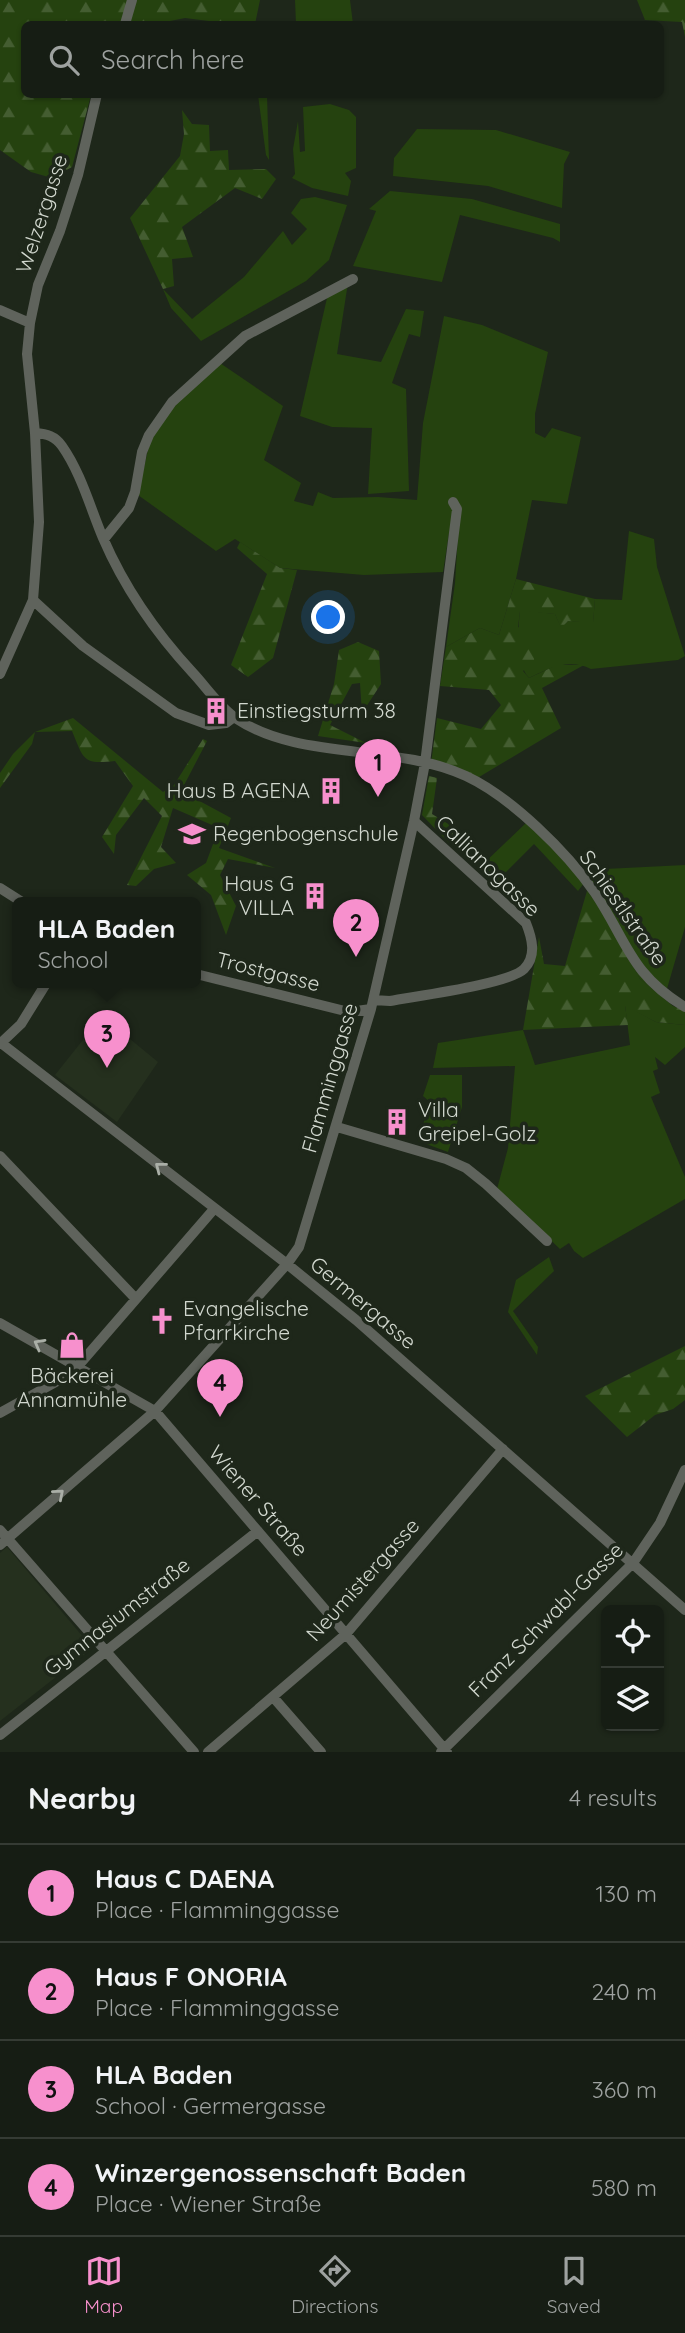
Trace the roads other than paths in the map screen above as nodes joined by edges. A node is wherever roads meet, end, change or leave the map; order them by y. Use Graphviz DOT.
graph roads {
  1 [pos="132,0"];
  2 [pos="126,21"];
  3 [pos="96,98"];
  4 [pos="353,279"];
  5 [pos="0,310"];
  6 [pos="30,323"];
  7 [pos="35,433"];
  8 [pos="453,502"];
  9 [pos="104,539"];
  10 [pos="33,600"];
  11 [pos="0,674"];
  12 [pos="234,717"];
  13 [pos="425,763"];
  14 [pos="414,821"];
  15 [pos="201,975"];
  16 [pos="514,975"];
  17 [pos="43,988"];
  18 [pos="372,1005"];
  19 [pos="685,1007"];
  20 [pos="1,1043"];
  21 [pos="337,1128"];
  22 [pos="0,1156"];
  23 [pos="214,1209"];
  24 [pos="547,1241"];
  25 [pos="287,1264"];
  26 [pos="135,1298"];
  27 [pos="0,1323"];
  28 [pos="78,1366"];
  29 [pos="155,1410"];
  30 [pos="0,1413"];
  31 [pos="503,1450"];
  32 [pos="685,1469"];
  33 [pos="0,1530"];
  34 [pos="258,1531"];
  35 [pos="4,1542"];
  36 [pos="633,1563"];
  37 [pos="685,1610"];
  38 [pos="346,1634"];
  39 [pos="106,1651"];
  40 [pos="273,1697"];
  41 [pos="0,1735"];
  42 [pos="444,1751"];
  43 [pos="194,1752"];
  44 [pos="208,1752"];
  45 [pos="321,1752"];
  1 -- 2 [label="street"];
  3 -- 6 [label="street, Welzergasse"];
  4 -- 9 [label="street"];
  5 -- 6 [label="street"];
  6 -- 7 [label="street, Welzergasse"];
  7 -- 9 [label="street, Schiestlstraße"];
  7 -- 10 [label="street, Welzergasse"];
  8 -- 13 [label="street, Flamminggasse"];
  9 -- 12 [label="street, Schiestlstraße"];
  10 -- 11 [label="street, Welzergasse"];
  10 -- 12 [label="street"];
  12 -- 13 [label="street, Schiestlstraße"];
  13 -- 14 [label="street, Flamminggasse"];
  13 -- 19 [label="street, Schiestlstraße"];
  14 -- 16 [label="street, Callianogasse"];
  14 -- 18 [label="street, Flamminggasse"];
  15 -- 18 [label="street, Trostgasse"];
  16 -- 18 [label="street, Trostgasse"];
  17 -- 20 [label="street"];
  18 -- 21 [label="street, Flamminggasse"];
  23 -- 20 [label="street, Germergasse, one-way"];
  21 -- 24 [label="street"];
  21 -- 25 [label="street, Flamminggasse"];
  22 -- 26 [label="street"];
  23 -- 25 [label="street, Germergasse"];
  23 -- 26 [label="street"];
  25 -- 29 [label="street, Flamminggasse"];
  25 -- 31 [label="street, Germergasse"];
  26 -- 28 [label="street"];
  28 -- 27 [label="street, Wiener Straße, one-way"];
  28 -- 29 [label="street, Wiener Straße"];
  28 -- 30 [label="street"];
  29 -- 34 [label="street, Wiener Straße"];
  35 -- 29 [label="street, Flamminggasse, one-way"];
  31 -- 36 [label="street, Germergasse"];
  31 -- 38 [label="street, Neumistergasse"];
  32 -- 36 [label="street, Franz Schwabl-Gasse"];
  33 -- 35 [label="street"];
  34 -- 38 [label="street, Wiener Straße"];
  34 -- 39 [label="street, Gymnasiumstraße"];
  35 -- 39 [label="street"];
  36 -- 37 [label="street, Germergasse"];
  36 -- 42 [label="street, Franz Schwabl-Gasse"];
  38 -- 40 [label="street, Neumistergasse"];
  38 -- 42 [label="street, Wiener Straße"];
  39 -- 41 [label="street, Gymnasiumstraße"];
  39 -- 43 [label="street"];
  40 -- 44 [label="street, Neumistergasse"];
  40 -- 45 [label="street"];
}
